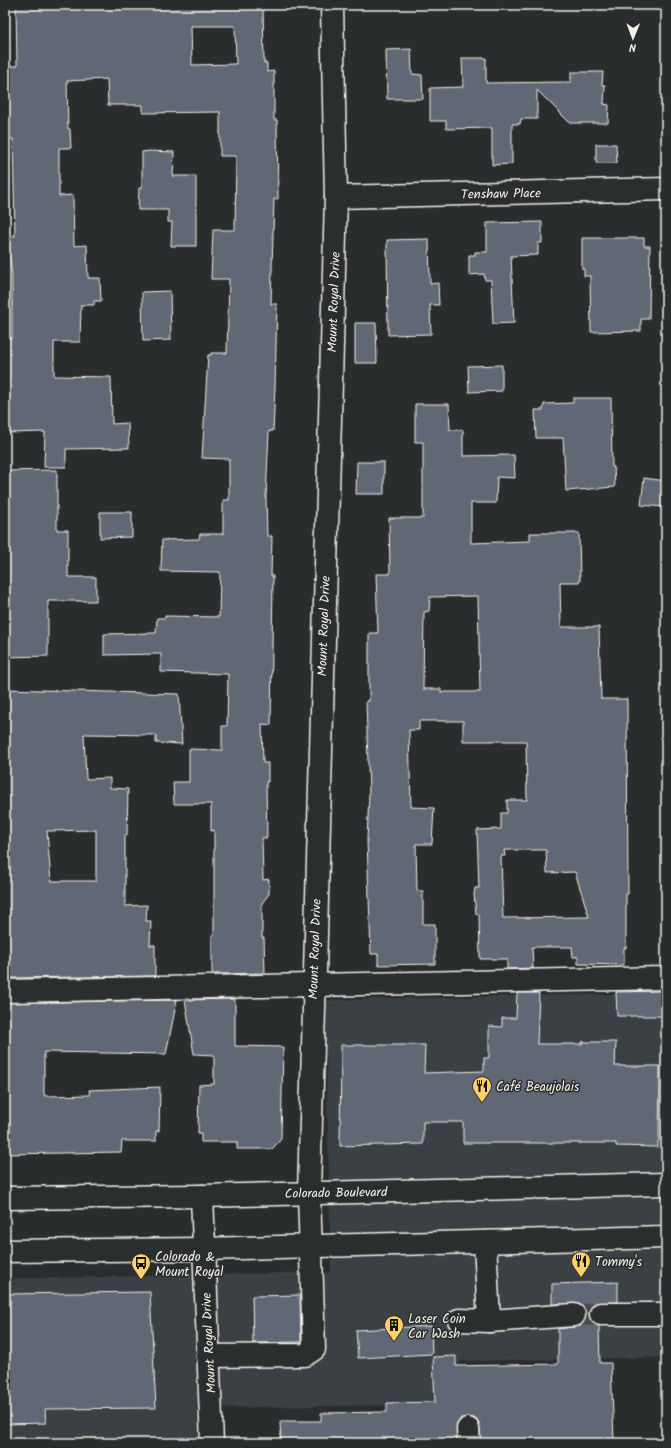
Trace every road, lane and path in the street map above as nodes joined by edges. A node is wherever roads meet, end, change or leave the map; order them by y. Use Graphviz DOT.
graph roads {
  1 [pos="332,5"];
  2 [pos="666,189"];
  3 [pos="336,197"];
  4 [pos="666,978"];
  5 [pos="313,984"];
  6 [pos="5,991"];
  7 [pos="666,1184"];
  8 [pos="309,1193"];
  9 [pos="202,1196"];
  10 [pos="5,1198"];
  11 [pos="666,1237"];
  12 [pos="666,1240"];
  13 [pos="485,1242"];
  14 [pos="310,1246"];
  15 [pos="203,1249"];
  16 [pos="5,1251"];
  17 [pos="601,1314"];
  18 [pos="666,1314"];
  19 [pos="574,1315"];
  20 [pos="460,1320"];
  21 [pos="489,1321"];
  22 [pos="208,1356"];
  23 [pos="212,1443"];
  1 -- 3 [label="street, Mount Royal Drive"];
  2 -- 3 [label="street, Tenshaw Place"];
  3 -- 5 [label="street, Mount Royal Drive"];
  4 -- 5 [label="street"];
  5 -- 6 [label="street"];
  5 -- 8 [label="street, Mount Royal Drive"];
  7 -- 8 [label="street, Colorado Boulevard"];
  8 -- 9 [label="street, Colorado Boulevard"];
  8 -- 14 [label="street, Mount Royal Drive"];
  9 -- 10 [label="street, Colorado Boulevard"];
  9 -- 15 [label="street, Mount Royal Drive"];
  11 -- 12 [label="street"];
  11 -- 13 [label="street"];
  13 -- 14 [label="street"];
  13 -- 21 [label="street"];
  14 -- 15 [label="street"];
  14 -- 22 [label="street, Mount Royal Drive"];
  15 -- 16 [label="street"];
  15 -- 22 [label="street, Mount Royal Drive"];
  17 -- 18 [label="street"];
  19 -- 21 [label="street"];
  20 -- 21 [label="street"];
  22 -- 23 [label="street, Mount Royal Drive"];
}
